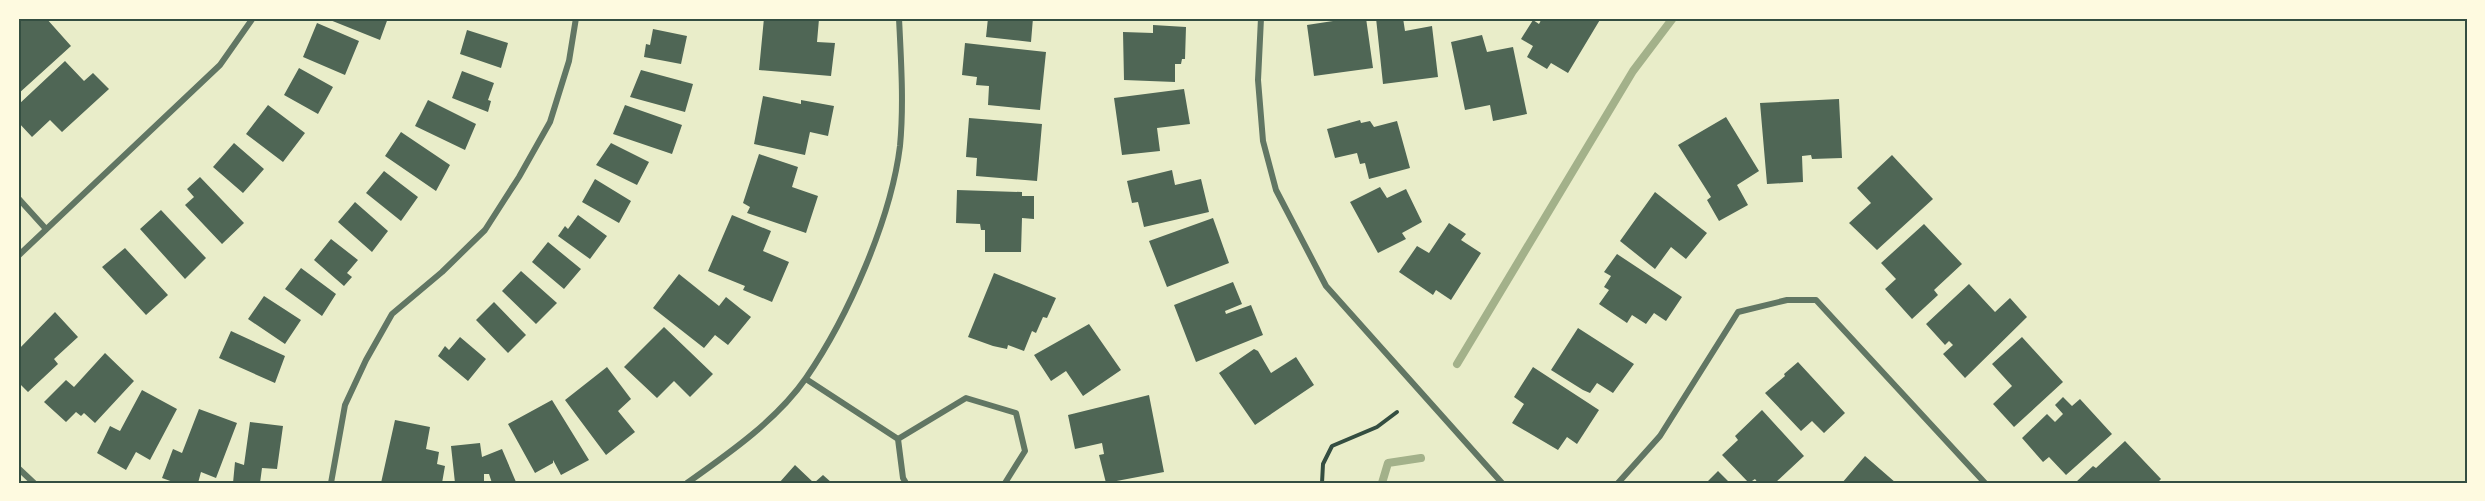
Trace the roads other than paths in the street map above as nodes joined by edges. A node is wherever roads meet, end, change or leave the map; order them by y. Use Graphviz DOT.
graph roads {
  1 [pos="253,18"];
  2 [pos="576,18"];
  3 [pos="899,18"];
  4 [pos="1261,18"];
  5 [pos="18,198"];
  6 [pos="46,229"];
  7 [pos="18,256"];
  8 [pos="806,379"];
  9 [pos="898,439"];
  10 [pos="18,468"];
  11 [pos="34,483"];
  12 [pos="331,483"];
  13 [pos="687,483"];
  14 [pos="906,483"];
  15 [pos="1005,483"];
  16 [pos="1502,483"];
  17 [pos="1618,483"];
  18 [pos="1984,483"];
  1 -- 6 [label="street"];
  2 -- 12 [label="street"];
  3 -- 8 [label="street"];
  4 -- 16 [label="street"];
  5 -- 6 [label="street"];
  6 -- 7 [label="street"];
  8 -- 9 [label="street"];
  8 -- 13 [label="street"];
  9 -- 14 [label="street"];
  9 -- 15 [label="street"];
  10 -- 11 [label="street"];
  17 -- 18 [label="street"];
}
